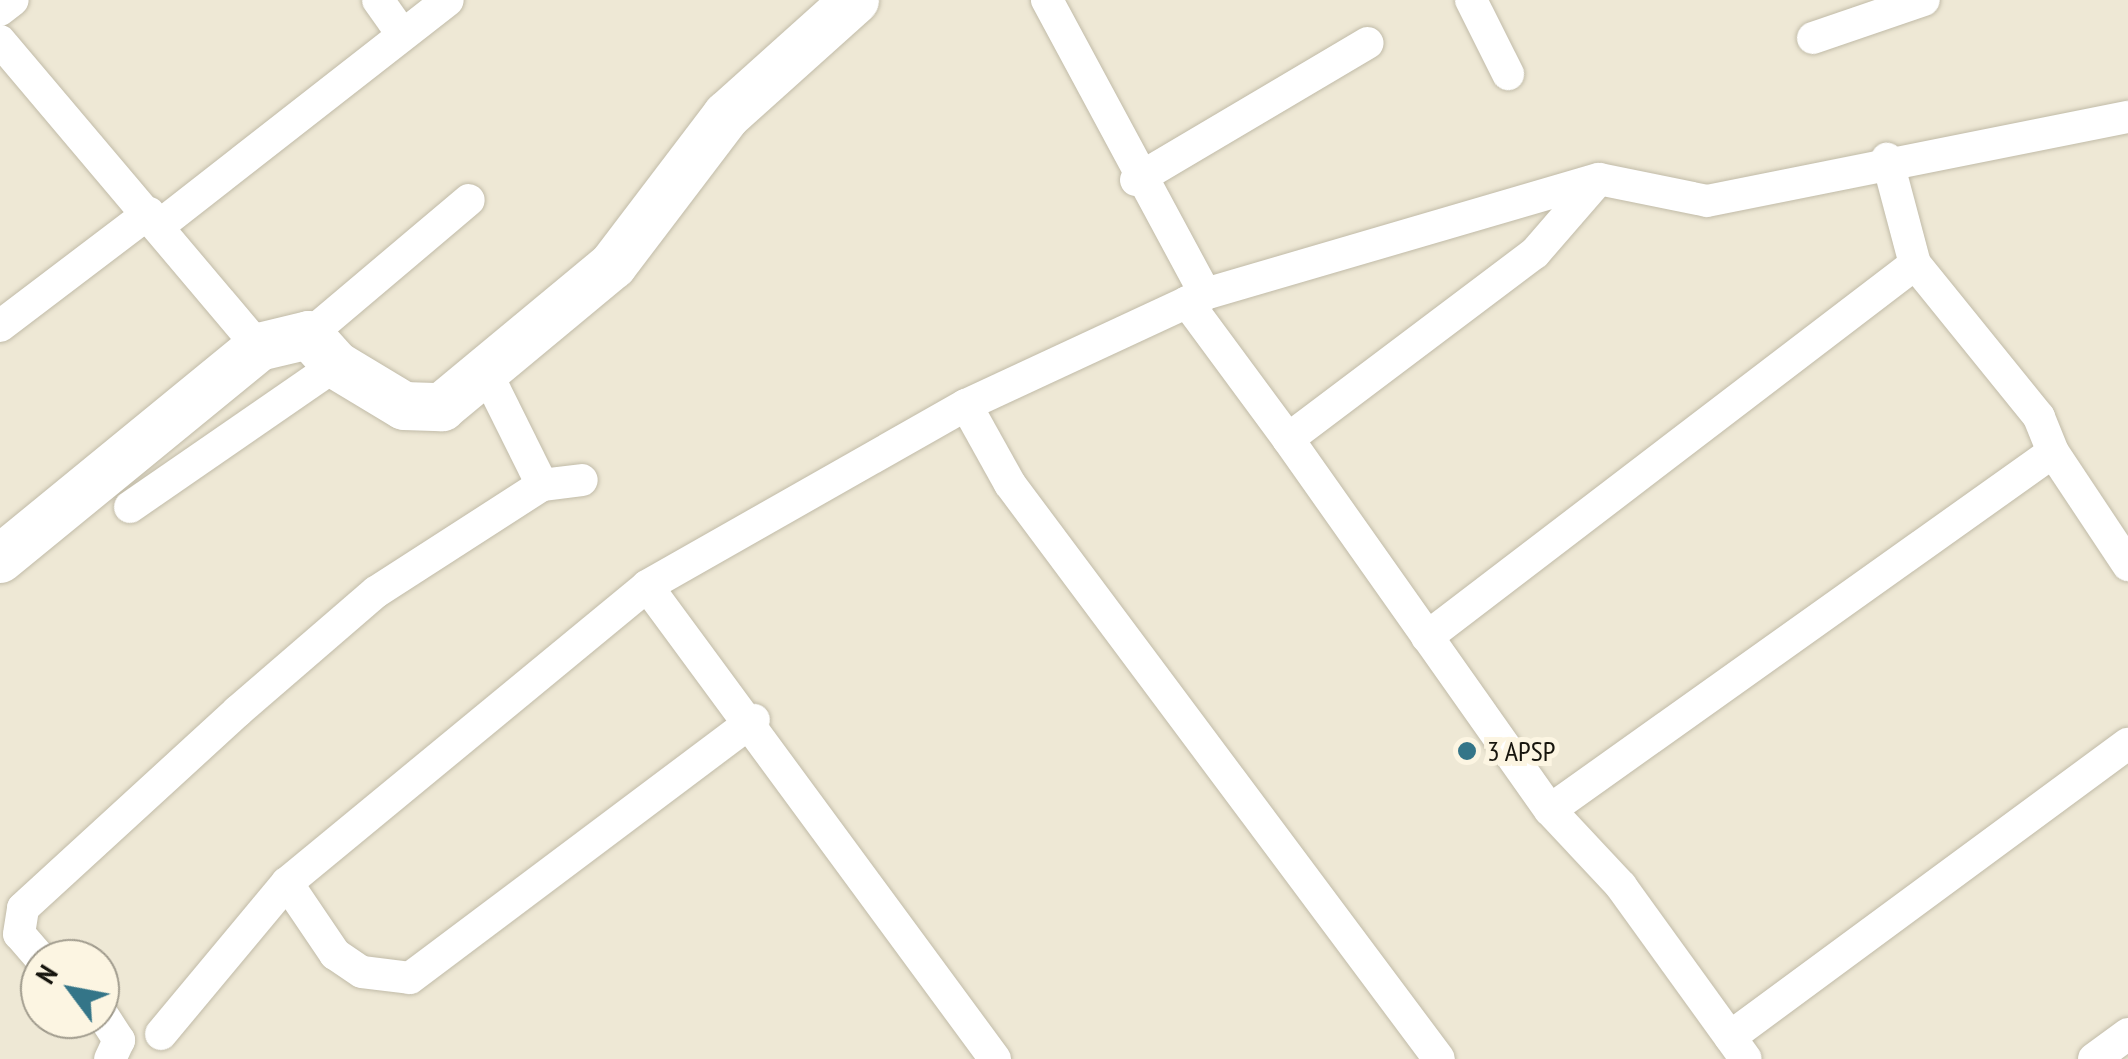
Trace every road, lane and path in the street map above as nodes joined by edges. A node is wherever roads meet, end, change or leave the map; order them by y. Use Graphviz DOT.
graph roads {
  1 [pos="13,0"];
  2 [pos="378,0"];
  3 [pos="448,0"];
  4 [pos="856,0"];
  5 [pos="1047,0"];
  6 [pos="1471,0"];
  7 [pos="1924,0"];
  8 [pos="0,10"];
  9 [pos="402,34"];
  10 [pos="1813,38"];
  11 [pos="0,42"];
  12 [pos="1368,43"];
  13 [pos="1508,74"];
  14 [pos="2122,126"];
  15 [pos="1887,158"];
  16 [pos="1599,178"];
  17 [pos="1136,180"];
  18 [pos="469,200"];
  19 [pos="155,219"];
  20 [pos="1915,264"];
  21 [pos="1196,298"];
  22 [pos="0,326"];
  23 [pos="259,347"];
  24 [pos="322,350"];
  25 [pos="487,374"];
  26 [pos="966,405"];
  27 [pos="1288,440"];
  28 [pos="2054,452"];
  29 [pos="582,480"];
  30 [pos="542,486"];
  31 [pos="130,507"];
  32 [pos="0,559"];
  33 [pos="2128,565"];
  34 [pos="647,586"];
  35 [pos="1427,636"];
  36 [pos="754,720"];
  37 [pos="2128,744"];
  38 [pos="1550,810"];
  39 [pos="287,884"];
  40 [pos="23,939"];
  41 [pos="160,1034"];
  42 [pos="2128,1034"];
  43 [pos="1738,1048"];
  44 [pos="995,1059"];
  45 [pos="1439,1059"];
  46 [pos="2094,1059"];
  1 -- 8 [label="street"];
  2 -- 9 [label="street"];
  3 -- 9 [label="street"];
  4 -- 25 [label="main road"];
  5 -- 17 [label="street"];
  6 -- 13 [label="street"];
  7 -- 10 [label="street"];
  9 -- 19 [label="street"];
  11 -- 19 [label="street"];
  12 -- 17 [label="street"];
  14 -- 15 [label="street"];
  15 -- 16 [label="street"];
  15 -- 20 [label="street"];
  16 -- 21 [label="street"];
  16 -- 27 [label="street"];
  17 -- 21 [label="street"];
  18 -- 24 [label="street"];
  19 -- 22 [label="street"];
  19 -- 23 [label="street"];
  20 -- 28 [label="street"];
  20 -- 35 [label="street"];
  21 -- 26 [label="street"];
  21 -- 27 [label="street"];
  23 -- 24 [label="main road"];
  23 -- 32 [label="main road"];
  24 -- 25 [label="main road"];
  24 -- 31 [label="street"];
  25 -- 30 [label="street"];
  26 -- 34 [label="street"];
  26 -- 45 [label="street"];
  27 -- 35 [label="street"];
  28 -- 33 [label="street"];
  28 -- 38 [label="street"];
  29 -- 30 [label="street"];
  30 -- 40 [label="street"];
  34 -- 36 [label="street"];
  34 -- 39 [label="street"];
  35 -- 38 [label="street"];
  36 -- 39 [label="street"];
  36 -- 44 [label="street"];
  37 -- 43 [label="street"];
  38 -- 43 [label="street"];
  39 -- 41 [label="street"];
  42 -- 46 [label="street"];
}
